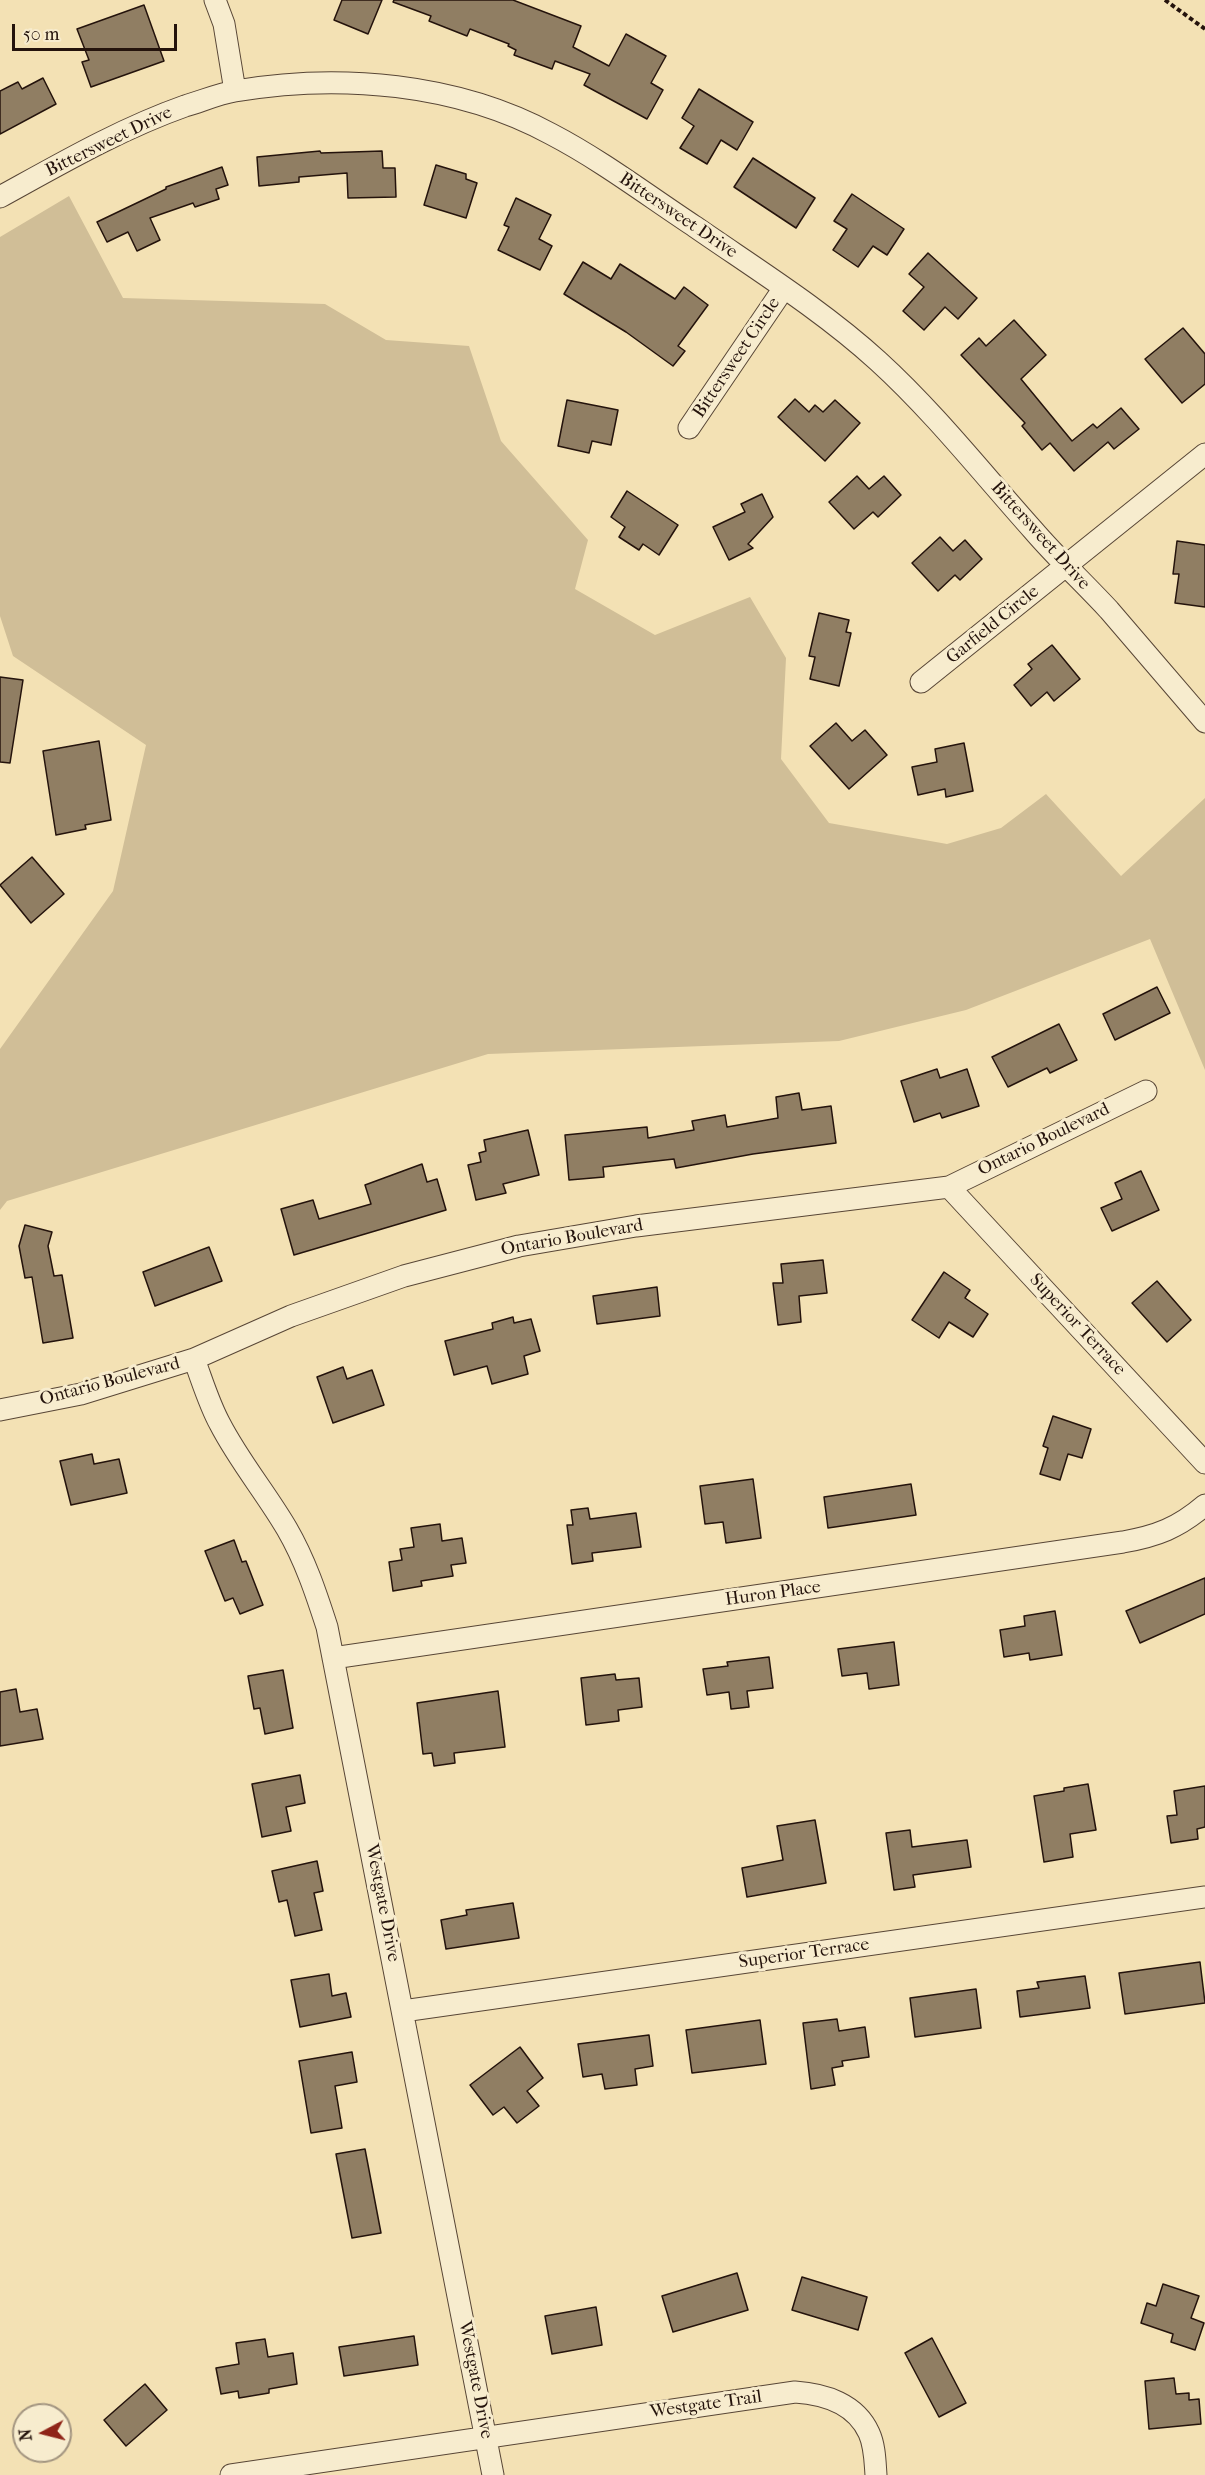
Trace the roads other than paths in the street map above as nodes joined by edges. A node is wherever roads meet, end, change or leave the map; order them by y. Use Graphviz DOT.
graph roads {
  1 [pos="215,0"];
  2 [pos="235,91"];
  3 [pos="0,197"];
  4 [pos="784,288"];
  5 [pos="689,428"];
  6 [pos="1205,454"];
  7 [pos="1065,567"];
  8 [pos="921,682"];
  9 [pos="1205,722"];
  10 [pos="1146,1091"];
  11 [pos="949,1186"];
  12 [pos="194,1359"];
  13 [pos="0,1410"];
  14 [pos="1205,1463"];
  15 [pos="1205,1505"];
  16 [pos="333,1658"];
  17 [pos="1205,1897"];
  18 [pos="403,2011"];
  19 [pos="486,2438"];
  20 [pos="231,2475"];
  21 [pos="494,2475"];
  22 [pos="876,2475"];
  1 -- 2 [label="street"];
  2 -- 3 [label="street, Bittersweet Drive"];
  2 -- 4 [label="street, Bittersweet Drive"];
  4 -- 5 [label="street, Bittersweet Circle"];
  4 -- 7 [label="street, Bittersweet Drive"];
  6 -- 7 [label="street, Garfield Circle"];
  7 -- 8 [label="street, Garfield Circle"];
  7 -- 9 [label="street, Bittersweet Drive"];
  10 -- 11 [label="street, Ontario Boulevard"];
  11 -- 12 [label="street, Ontario Boulevard"];
  11 -- 14 [label="street, Superior Terrace"];
  12 -- 13 [label="street, Ontario Boulevard"];
  12 -- 16 [label="street, Westgate Drive"];
  15 -- 16 [label="street, Huron Place"];
  16 -- 18 [label="street, Westgate Drive"];
  17 -- 18 [label="street, Superior Terrace"];
  18 -- 19 [label="street, Westgate Drive"];
  19 -- 20 [label="street, Westgate Trail"];
  19 -- 21 [label="street, Westgate Drive"];
  19 -- 22 [label="street, Westgate Trail"];
}
